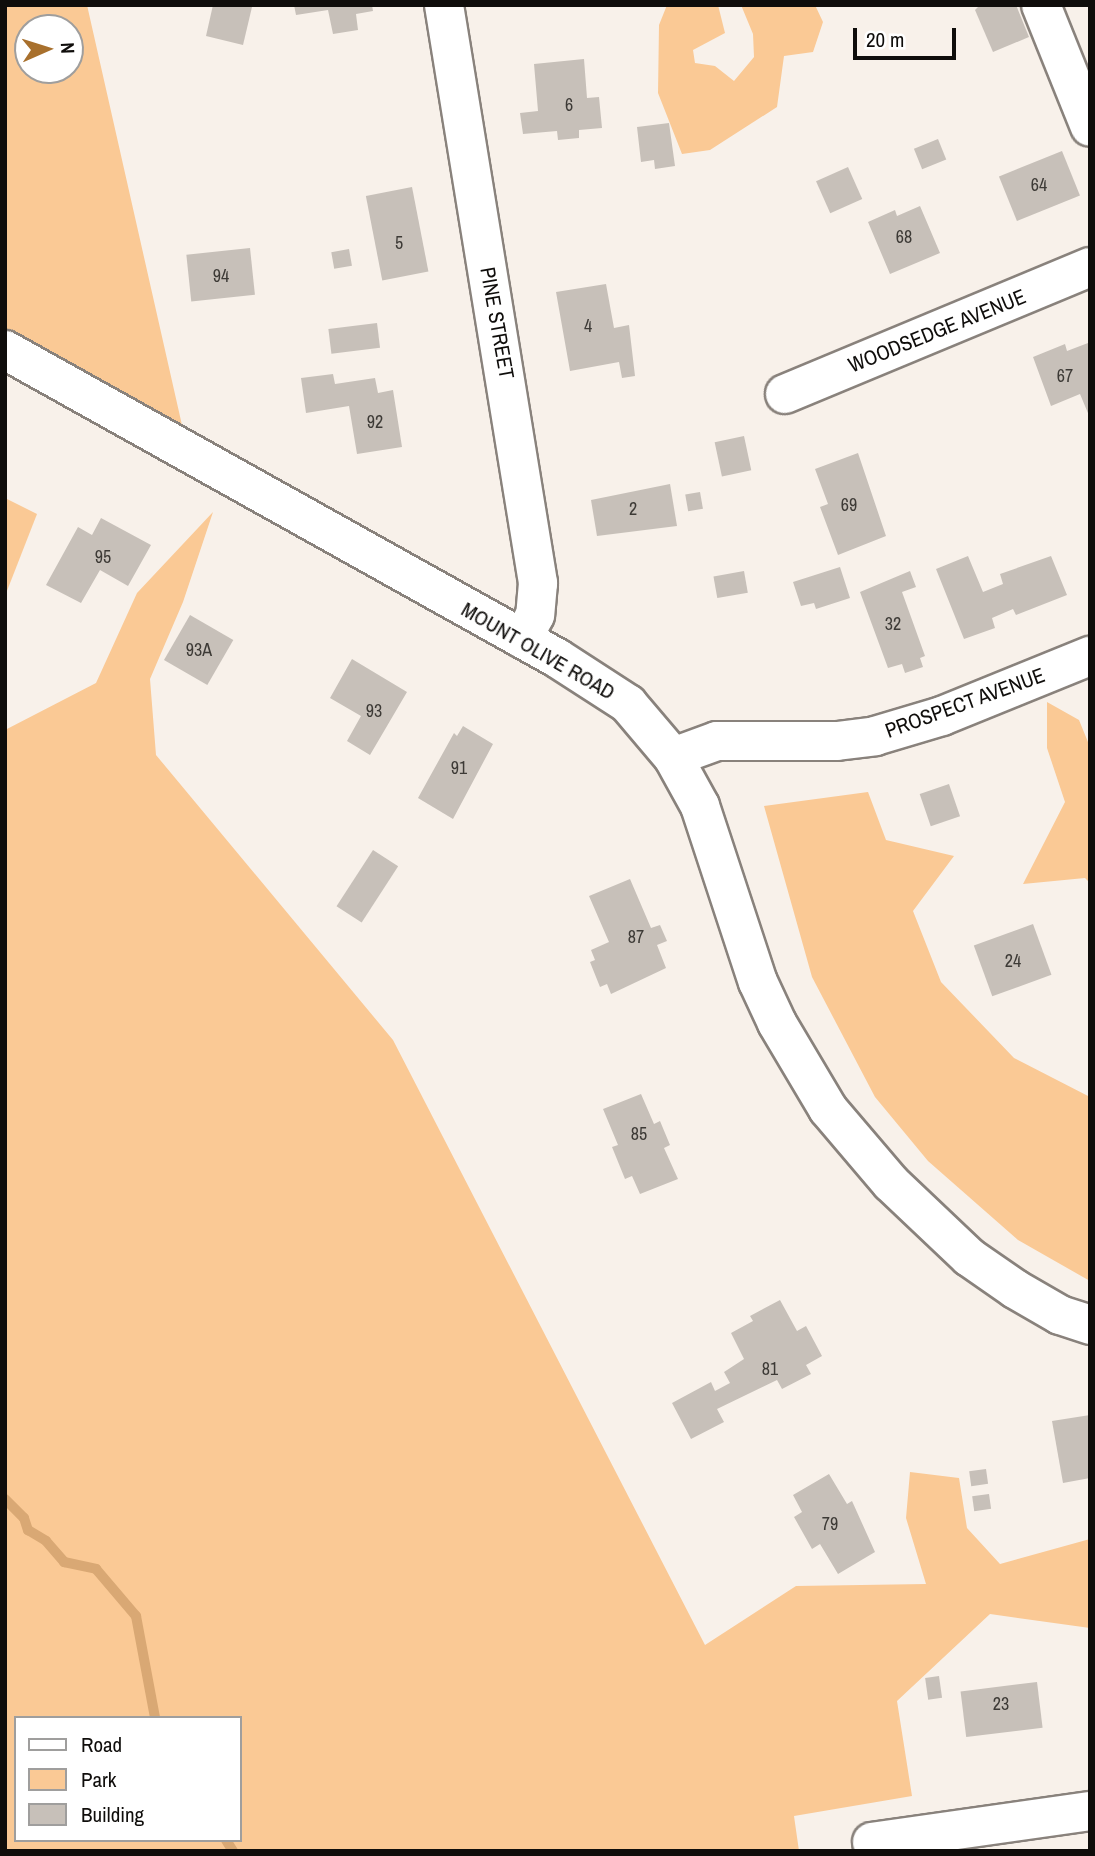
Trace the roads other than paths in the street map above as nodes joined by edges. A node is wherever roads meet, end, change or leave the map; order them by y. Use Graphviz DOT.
graph roads {
  1 [pos="444,5"];
  2 [pos="1041,5"];
  3 [pos="1090,127"];
  4 [pos="1090,267"];
  5 [pos="5,351"];
  6 [pos="785,394"];
  7 [pos="522,639"];
  8 [pos="1090,656"];
  9 [pos="673,757"];
  10 [pos="1090,1325"];
  11 [pos="1090,1811"];
  12 [pos="872,1842"];
  1 -- 7 [label="street, PINE STREET"];
  2 -- 3 [label="street"];
  4 -- 6 [label="street, WOODSEDGE AVENUE"];
  5 -- 7 [label="street, MOUNT OLIVE ROAD"];
  7 -- 9 [label="street, MOUNT OLIVE ROAD"];
  8 -- 9 [label="street, PROSPECT AVENUE"];
  9 -- 10 [label="street, MOUNT OLIVE ROAD"];
  11 -- 12 [label="street"];
}
